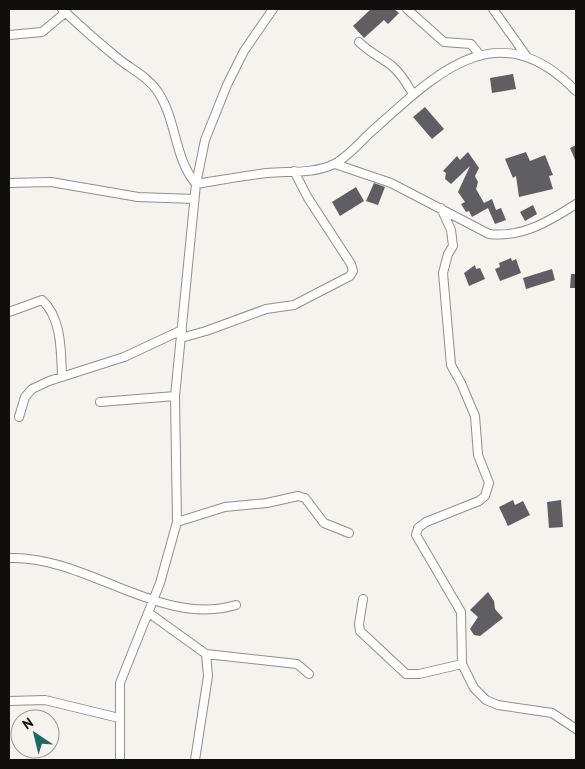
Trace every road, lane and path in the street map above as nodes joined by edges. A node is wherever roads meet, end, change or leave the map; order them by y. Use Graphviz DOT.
graph roads {
  1 [pos="273,9"];
  2 [pos="407,9"];
  3 [pos="493,9"];
  4 [pos="64,11"];
  5 [pos="9,35"];
  6 [pos="359,42"];
  7 [pos="479,54"];
  8 [pos="527,57"];
  9 [pos="576,91"];
  10 [pos="413,94"];
  11 [pos="335,164"];
  12 [pos="294,171"];
  13 [pos="9,183"];
  14 [pos="196,184"];
  15 [pos="194,199"];
  16 [pos="576,204"];
  17 [pos="441,208"];
  18 [pos="9,312"];
  19 [pos="181,334"];
  20 [pos="62,377"];
  21 [pos="175,396"];
  22 [pos="100,402"];
  23 [pos="19,417"];
  24 [pos="177,522"];
  25 [pos="349,534"];
  26 [pos="9,558"];
  27 [pos="363,599"];
  28 [pos="153,600"];
  29 [pos="236,605"];
  30 [pos="149,613"];
  31 [pos="206,654"];
  32 [pos="462,664"];
  33 [pos="309,674"];
  34 [pos="9,701"];
  35 [pos="119,718"];
  36 [pos="576,729"];
  37 [pos="120,760"];
  38 [pos="195,760"];
  1 -- 14 [label="street"];
  2 -- 7 [label="street"];
  3 -- 8 [label="street"];
  4 -- 5 [label="street"];
  4 -- 14 [label="street"];
  6 -- 10 [label="street"];
  7 -- 8 [label="street"];
  7 -- 10 [label="street"];
  8 -- 9 [label="street"];
  10 -- 11 [label="street"];
  11 -- 12 [label="street"];
  11 -- 17 [label="street"];
  12 -- 14 [label="street"];
  12 -- 19 [label="street"];
  13 -- 15 [label="street"];
  14 -- 15 [label="street"];
  15 -- 19 [label="street"];
  16 -- 17 [label="street"];
  17 -- 32 [label="street"];
  18 -- 20 [label="street"];
  19 -- 20 [label="street"];
  19 -- 21 [label="street"];
  20 -- 23 [label="street"];
  21 -- 22 [label="street"];
  21 -- 24 [label="street"];
  24 -- 25 [label="street"];
  24 -- 28 [label="street"];
  26 -- 28 [label="street"];
  27 -- 32 [label="street"];
  28 -- 29 [label="street"];
  28 -- 30 [label="street"];
  30 -- 31 [label="street"];
  30 -- 35 [label="street"];
  31 -- 33 [label="street"];
  31 -- 38 [label="street"];
  32 -- 36 [label="street"];
  34 -- 35 [label="street"];
  35 -- 37 [label="street"];
}
